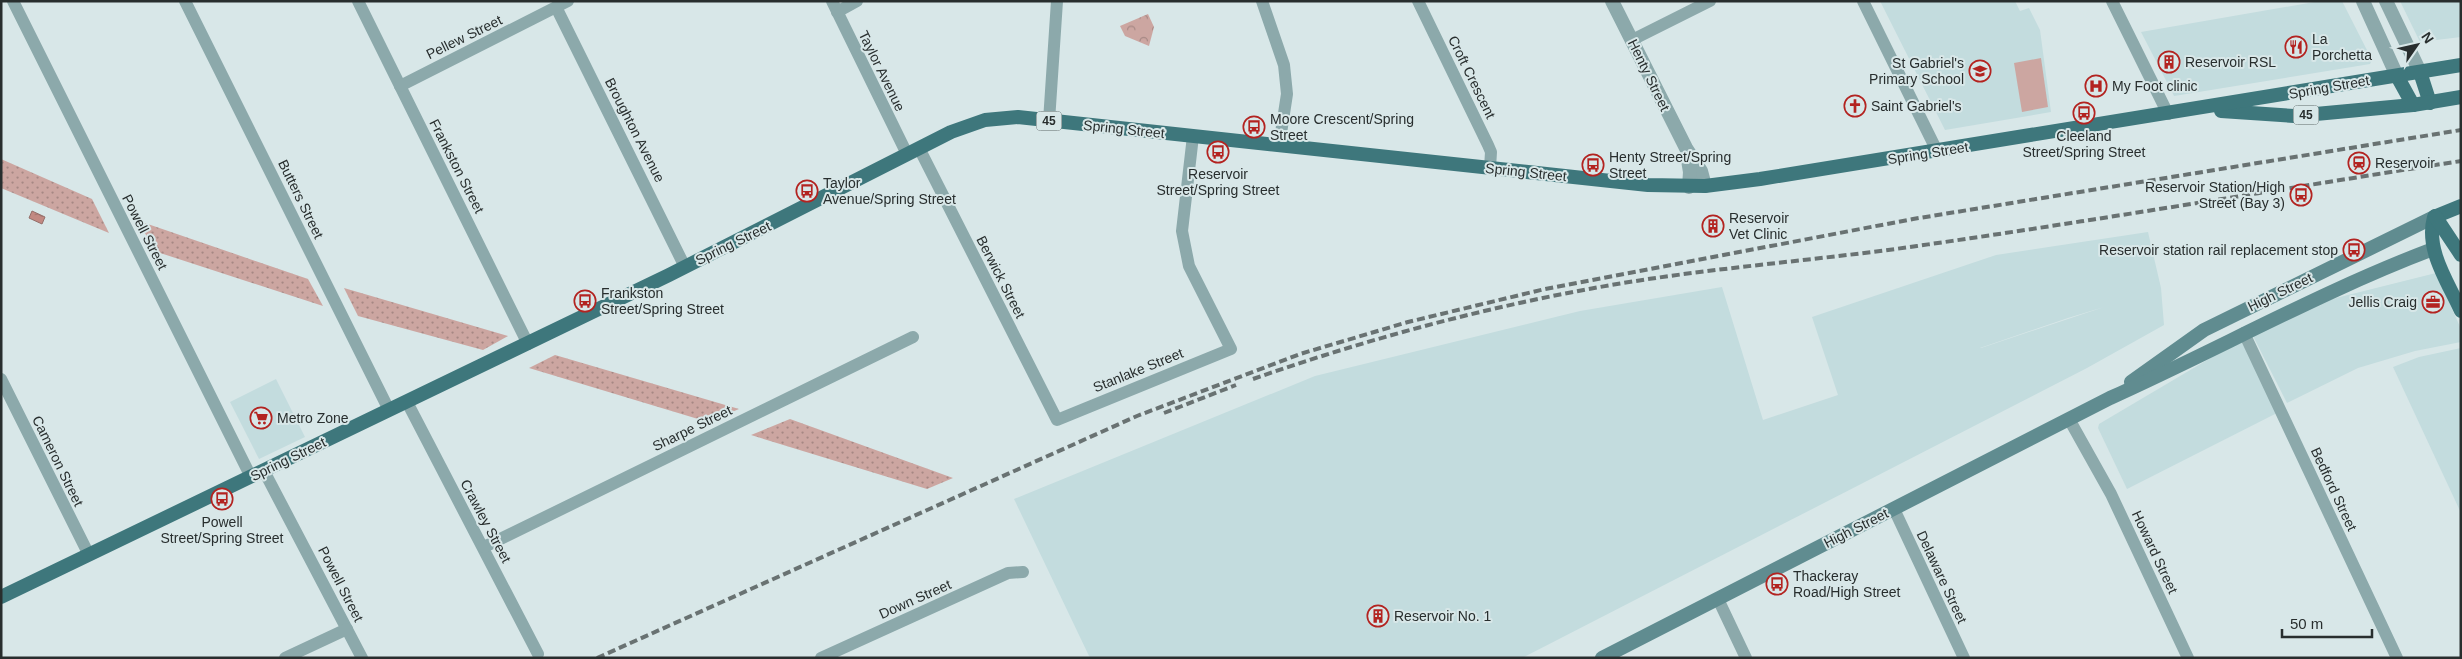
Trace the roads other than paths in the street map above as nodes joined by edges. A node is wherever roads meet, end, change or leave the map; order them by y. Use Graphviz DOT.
graph roads {
  1 [pos="13,1"];
  2 [pos="185,1"];
  3 [pos="358,1"];
  4 [pos="568,1"];
  5 [pos="857,1"];
  6 [pos="1057,1"];
  7 [pos="1262,1"];
  8 [pos="1418,1"];
  9 [pos="1612,1"];
  10 [pos="1710,1"];
  11 [pos="1863,1"];
  12 [pos="2112,1"];
  13 [pos="2363,1"];
  14 [pos="2386,1"];
  15 [pos="834,6"];
  16 [pos="556,8"];
  17 [pos="1632,40"];
  18 [pos="2460,68"];
  19 [pos="2420,72"];
  20 [pos="2397,76"];
  21 [pos="400,86"];
  22 [pos="2461,97"];
  23 [pos="2268,98"];
  24 [pos="2430,102"];
  25 [pos="2413,105"];
  26 [pos="2198,110"];
  27 [pos="2168,114"];
  28 [pos="2275,116"];
  29 [pos="1049,121"];
  30 [pos="1193,136"];
  31 [pos="1279,146"];
  32 [pos="1686,148"];
  33 [pos="913,151"];
  34 [pos="1936,151"];
  35 [pos="1490,168"];
  36 [pos="1705,186"];
  37 [pos="1689,187"];
  38 [pos="2461,206"];
  39 [pos="2434,217"];
  40 [pos="2456,240"];
  41 [pos="2433,249"];
  42 [pos="2461,255"];
  43 [pos="685,267"];
  44 [pos="2461,311"];
  45 [pos="2244,333"];
  46 [pos="913,337"];
  47 [pos="2190,339"];
  48 [pos="528,344"];
  49 [pos="2197,357"];
  50 [pos="1,379"];
  51 [pos="2110,398"];
  52 [pos="407,402"];
  53 [pos="389,410"];
  54 [pos="2073,417"];
  55 [pos="1057,420"];
  56 [pos="264,471"];
  57 [pos="251,477"];
  58 [pos="1894,509"];
  59 [pos="484,548"];
  60 [pos="89,555"];
  61 [pos="1023,572"];
  62 [pos="1,597"];
  63 [pos="1718,599"];
  64 [pos="347,629"];
  65 [pos="538,654"];
  66 [pos="285,658"];
  67 [pos="362,658"];
  68 [pos="821,658"];
  69 [pos="1602,658"];
  70 [pos="1746,658"];
  71 [pos="1964,658"];
  72 [pos="2188,658"];
  73 [pos="2397,658"];
  1 -- 57 [label="street, Powell Street"];
  2 -- 53 [label="street, Butters Street"];
  3 -- 21 [label="street, Frankston Street"];
  4 -- 16 [label="street, Pellew Street"];
  5 -- 15 [label="street"];
  6 -- 29 [label="street"];
  7 -- 31 [label="street"];
  8 -- 35 [label="street, Croft Crescent"];
  9 -- 17 [label="street, Henty Street"];
  10 -- 17 [label="street"];
  11 -- 34 [label="street"];
  12 -- 27 [label="street"];
  13 -- 20 [label="street"];
  14 -- 19 [label="street"];
  15 -- 33 [label="street, Taylor Avenue"];
  16 -- 21 [label="street, Pellew Street"];
  16 -- 43 [label="street, Broughton Avenue"];
  17 -- 32 [label="street, Henty Street"];
  18 -- 19 [label="main road, Spring Street / 45"];
  19 -- 20 [label="main road, Spring Street / 45"];
  19 -- 24 [label="main road"];
  20 -- 23 [label="main road, Spring Street / 45"];
  20 -- 25 [label="main road"];
  21 -- 48 [label="street, Frankston Street"];
  22 -- 24 [label="main road, Spring Street / 45"];
  23 -- 26 [label="main road, Spring Street / 45"];
  23 -- 28 [label="main road"];
  24 -- 25 [label="main road, Spring Street / 45"];
  25 -- 28 [label="main road, Spring Street / 45"];
  26 -- 27 [label="main road, Spring Street / 45"];
  26 -- 28 [label="main road, Spring Street / 45"];
  27 -- 34 [label="main road, Spring Street / 45"];
  29 -- 30 [label="main road, Spring Street / 45"];
  29 -- 33 [label="main road, Spring Street / 45"];
  30 -- 31 [label="main road, Spring Street / 45"];
  30 -- 55 [label="street, Stanlake Street"];
  31 -- 35 [label="main road, Spring Street / 45"];
  32 -- 36 [label="street, Henty Street"];
  32 -- 37 [label="street, Henty Street"];
  33 -- 43 [label="main road, Spring Street / 45"];
  33 -- 55 [label="street, Berwick Street"];
  34 -- 36 [label="main road, Spring Street / 45"];
  35 -- 37 [label="main road, Spring Street / 45"];
  36 -- 37 [label="main road, Spring Street / 45"];
  38 -- 39 [label="main road, High Street"];
  39 -- 40 [label="main road"];
  39 -- 41 [label="main road"];
  39 -- 47 [label="main road, High Street"];
  40 -- 41 [label="main road, High Street"];
  40 -- 42 [label="main road"];
  41 -- 44 [label="main road"];
  41 -- 45 [label="main road, High Street"];
  43 -- 48 [label="main road, Spring Street / 45"];
  45 -- 49 [label="main road, High Street"];
  45 -- 73 [label="street, Bedford Street"];
  46 -- 59 [label="street, Sharpe Street"];
  47 -- 49 [label="main road"];
  47 -- 51 [label="main road, High Street"];
  48 -- 52 [label="main road, Spring Street / 45"];
  49 -- 51 [label="main road, High Street"];
  50 -- 60 [label="street, Cameron Street"];
  51 -- 54 [label="main road, High Street"];
  52 -- 53 [label="main road, Spring Street / 45"];
  52 -- 59 [label="street, Crawley Street"];
  53 -- 56 [label="main road, Spring Street / 45"];
  54 -- 58 [label="main road, High Street"];
  54 -- 72 [label="street, Howard Street"];
  56 -- 57 [label="main road, Spring Street / 45"];
  56 -- 64 [label="street, Powell Street"];
  57 -- 60 [label="main road, Spring Street / 45"];
  58 -- 63 [label="main road, High Street"];
  58 -- 71 [label="street, Delaware Street"];
  59 -- 65 [label="street, Crawley Street"];
  60 -- 62 [label="main road, Spring Street / 45"];
  61 -- 68 [label="street, Down Street"];
  63 -- 69 [label="main road, High Street"];
  63 -- 70 [label="street"];
  64 -- 66 [label="street"];
  64 -- 67 [label="street, Powell Street"];
}
